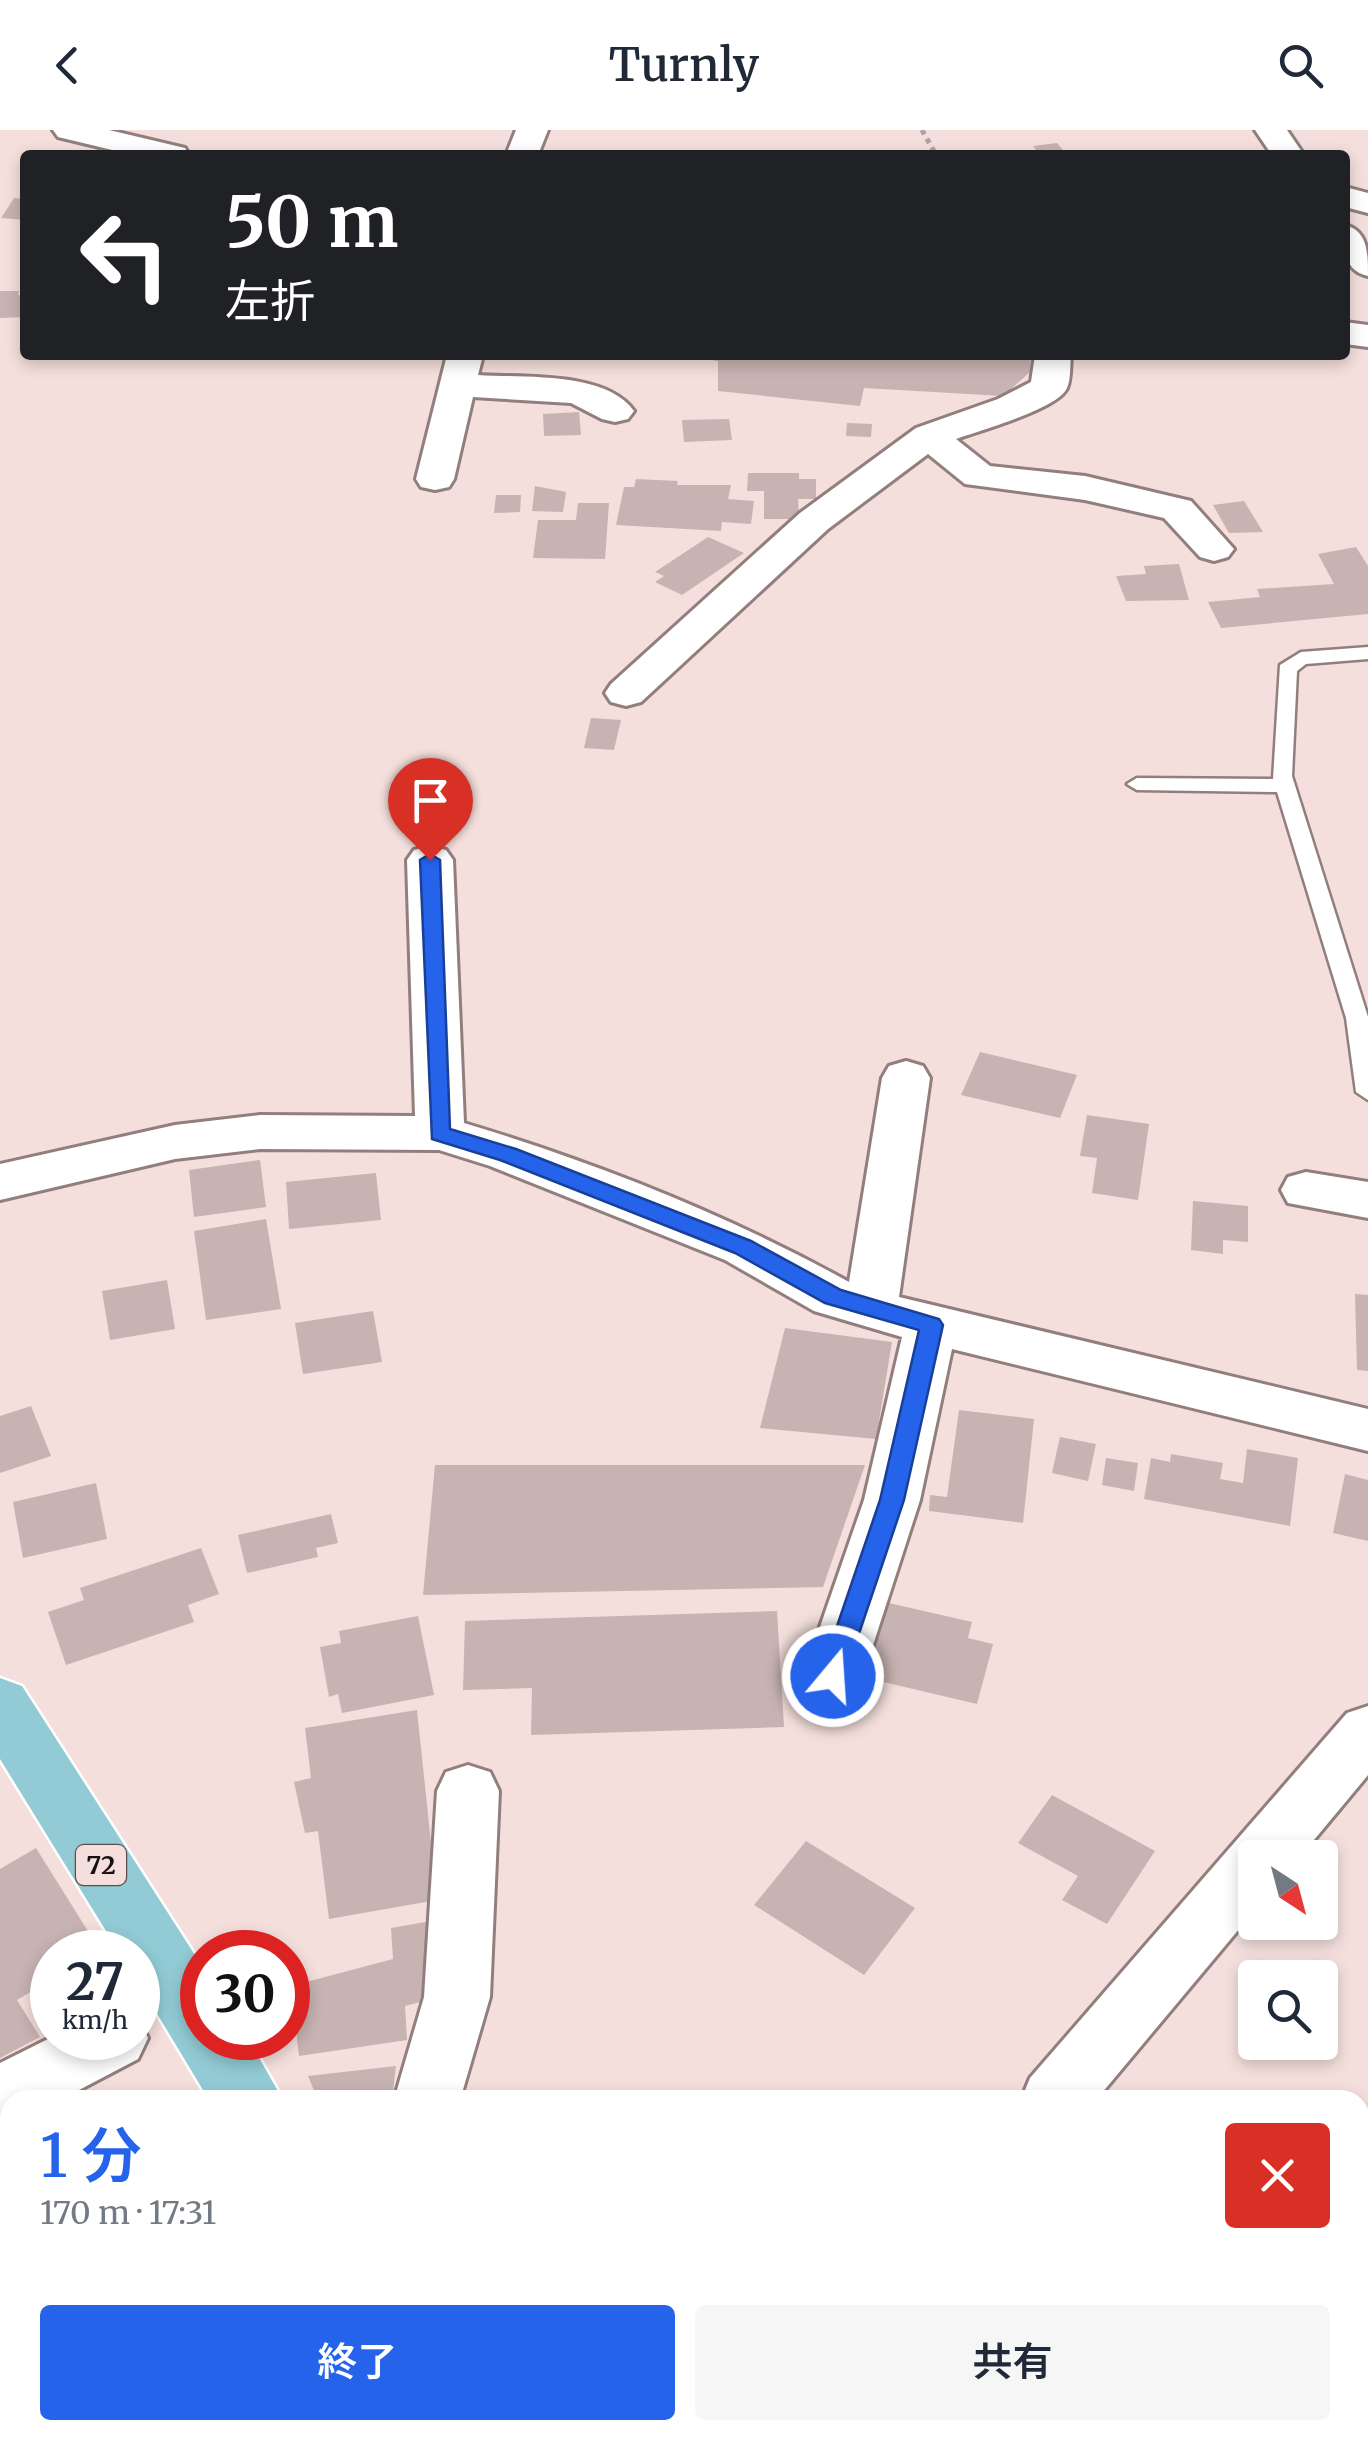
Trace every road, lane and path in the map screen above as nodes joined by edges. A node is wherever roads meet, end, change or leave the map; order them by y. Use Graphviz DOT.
graph roads {
  1 [pos="69,130"];
  2 [pos="152,150"];
  3 [pos="1350,243"];
  4 [pos="1368,266"];
  5 [pos="1052,360"];
  6 [pos="461,370"];
  7 [pos="615,411"];
  8 [pos="929,436"];
  9 [pos="435,478"];
  10 [pos="1214,549"];
  11 [pos="1368,652"];
  12 [pos="626,692"];
  13 [pos="1137,784"];
  14 [pos="1285,786"];
  15 [pos="430,860"];
  16 [pos="1359,992"];
  17 [pos="906,1078"];
  18 [pos="1368,1092"];
  19 [pos="440,1133"];
  20 [pos="0,1182"];
  21 [pos="1306,1190"];
  22 [pos="1368,1200"];
  23 [pos="870,1310"];
  24 [pos="931,1325"];
  25 [pos="1368,1430"];
  26 [pos="833,1676"];
  27 [pos="0,1704"];
  28 [pos="1368,1731"];
  29 [pos="1347,1776"];
  30 [pos="468,1791"];
  31 [pos="1279,1840"];
  32 [pos="1238,1884"];
  33 [pos="180,2015"];
  34 [pos="72,2060"];
  35 [pos="215,2060"];
  36 [pos="14,2090"];
  37 [pos="240,2090"];
  38 [pos="431,2090"];
  39 [pos="1063,2090"];
  1 -- 2 [label="street"];
  3 -- 4 [label="street"];
  5 -- 8 [label="street"];
  6 -- 7 [label="street"];
  6 -- 9 [label="street"];
  8 -- 10 [label="street"];
  8 -- 12 [label="street"];
  11 -- 14 [label="lane"];
  13 -- 14 [label="lane"];
  14 -- 16 [label="lane"];
  15 -- 19 [label="street"];
  16 -- 18 [label="lane"];
  17 -- 23 [label="street"];
  19 -- 20 [label="street"];
  19 -- 23 [label="street"];
  21 -- 22 [label="street"];
  23 -- 24 [label="street"];
  24 -- 25 [label="street"];
  24 -- 26 [label="street"];
  27 -- 33 [label="main road, 72"];
  28 -- 29 [label="street"];
  29 -- 31 [label="street"];
  30 -- 38 [label="street"];
  32 -- 39 [label="street"];
  34 -- 36 [label="street"];
  35 -- 37 [label="main road, 72"];
}
